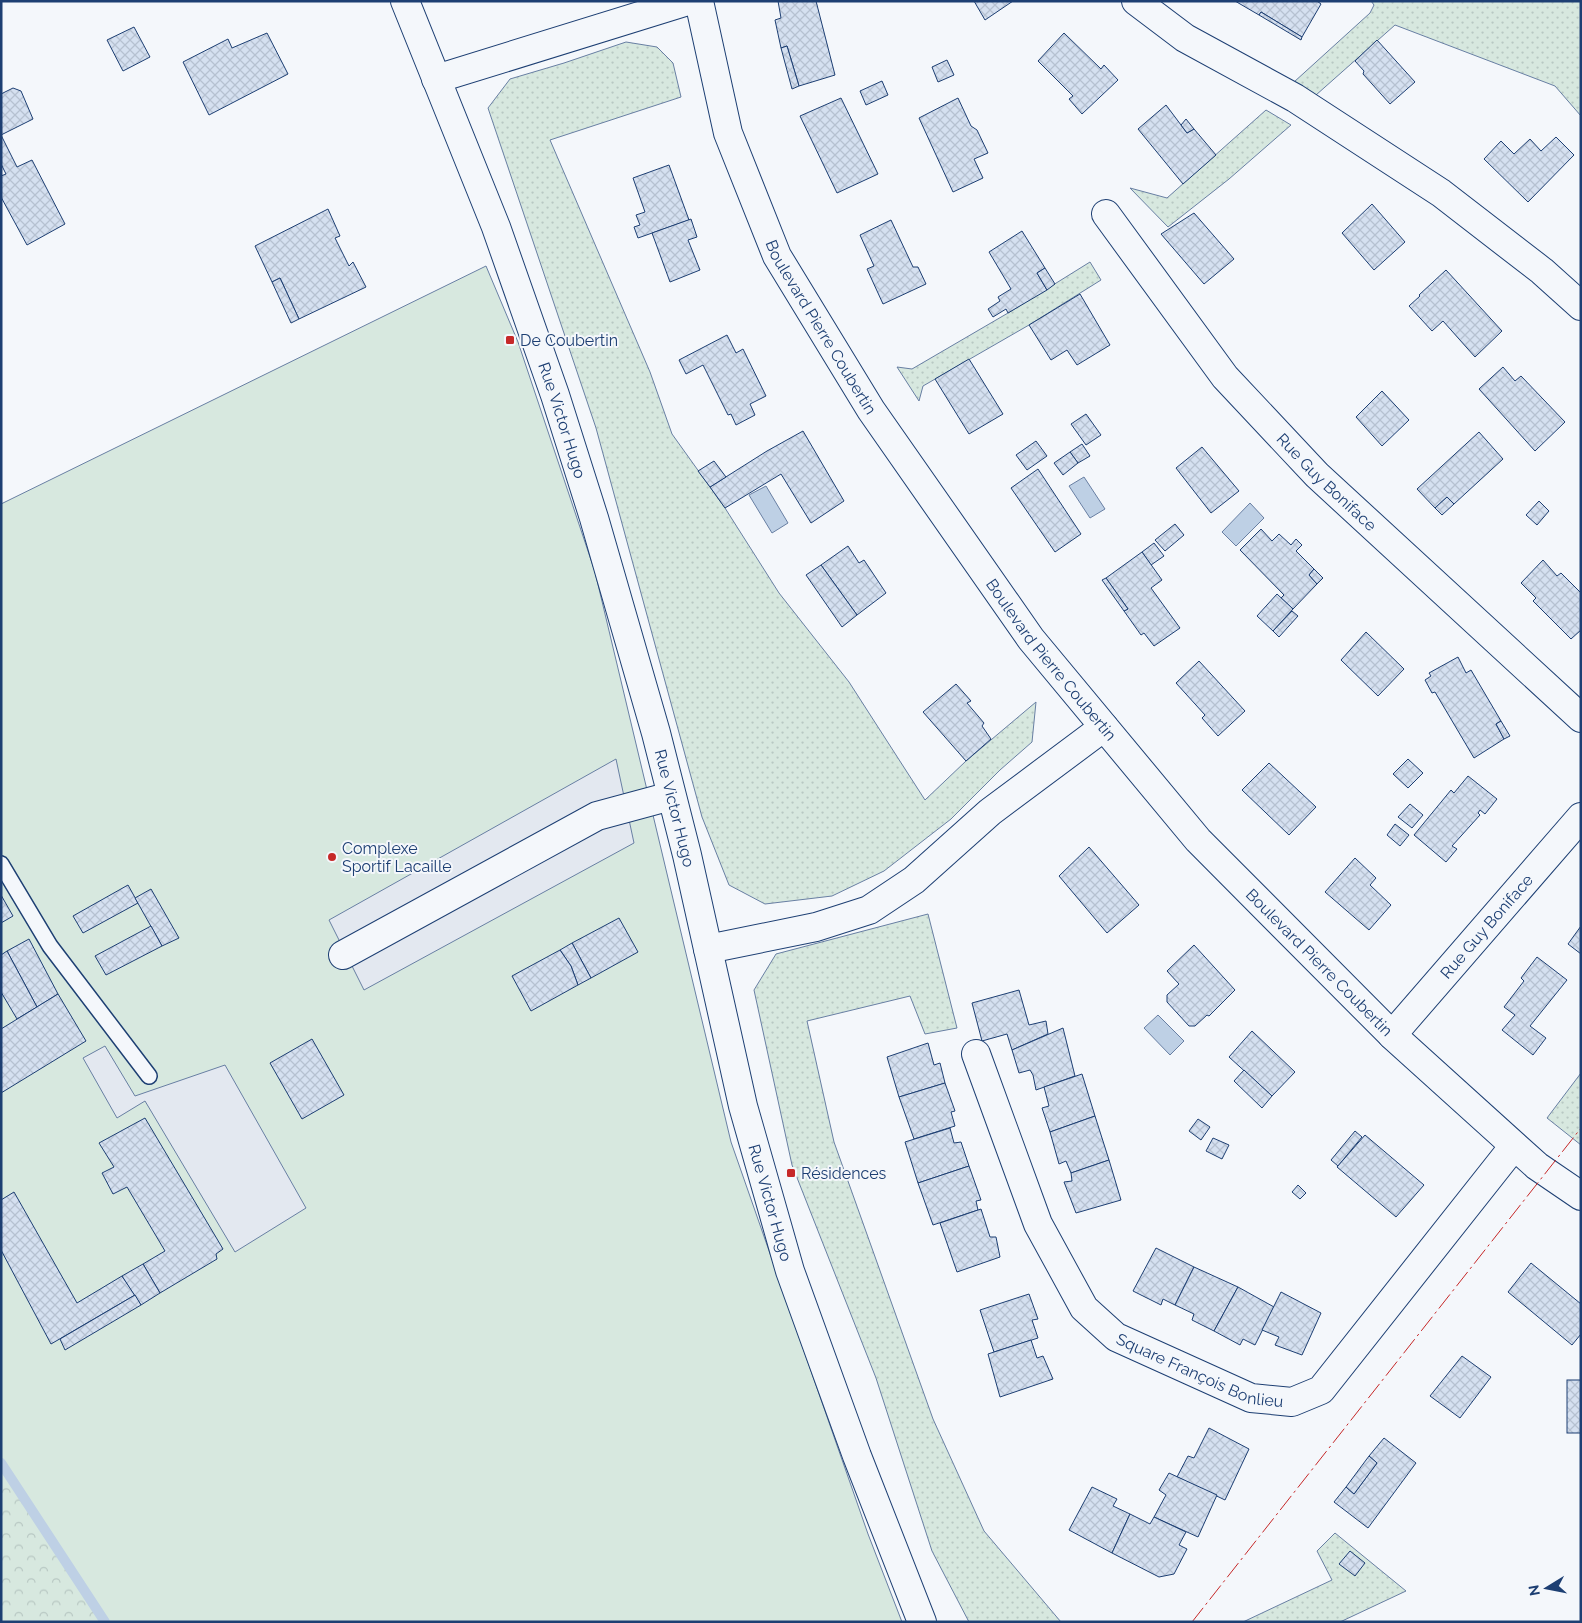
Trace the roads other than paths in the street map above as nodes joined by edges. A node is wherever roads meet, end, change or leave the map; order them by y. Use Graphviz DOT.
graph roads {
  1 [pos="404,1"];
  2 [pos="688,1"];
  3 [pos="699,1"];
  4 [pos="1136,1"];
  5 [pos="436,79"];
  6 [pos="1106,214"];
  7 [pos="1581,306"];
  8 [pos="1581,718"];
  9 [pos="1104,727"];
  10 [pos="671,796"];
  11 [pos="1581,817"];
  12 [pos="1,864"];
  13 [pos="708,949"];
  14 [pos="343,955"];
  15 [pos="1392,1035"];
  16 [pos="976,1054"];
  17 [pos="149,1076"];
  18 [pos="1514,1146"];
  19 [pos="1581,1196"];
  20 [pos="922,1622"];
  1 -- 5 [label="street, Rue Victor Hugo"];
  2 -- 5 [label="street"];
  3 -- 9 [label="street, Boulevard Pierre Coubertin"];
  4 -- 7 [label="street"];
  5 -- 10 [label="street, Rue Victor Hugo"];
  6 -- 8 [label="street, Rue Guy Boniface"];
  9 -- 13 [label="street"];
  9 -- 15 [label="street, Boulevard Pierre Coubertin"];
  10 -- 13 [label="street, Rue Victor Hugo"];
  10 -- 14 [label="street"];
  11 -- 15 [label="street, Rue Guy Boniface"];
  12 -- 17 [label="lane"];
  13 -- 20 [label="street, Rue Victor Hugo"];
  15 -- 18 [label="street, Boulevard Pierre Coubertin"];
  16 -- 18 [label="street, Square François Bonlieu"];
  18 -- 19 [label="street, Boulevard Pierre Coubertin"];
}
